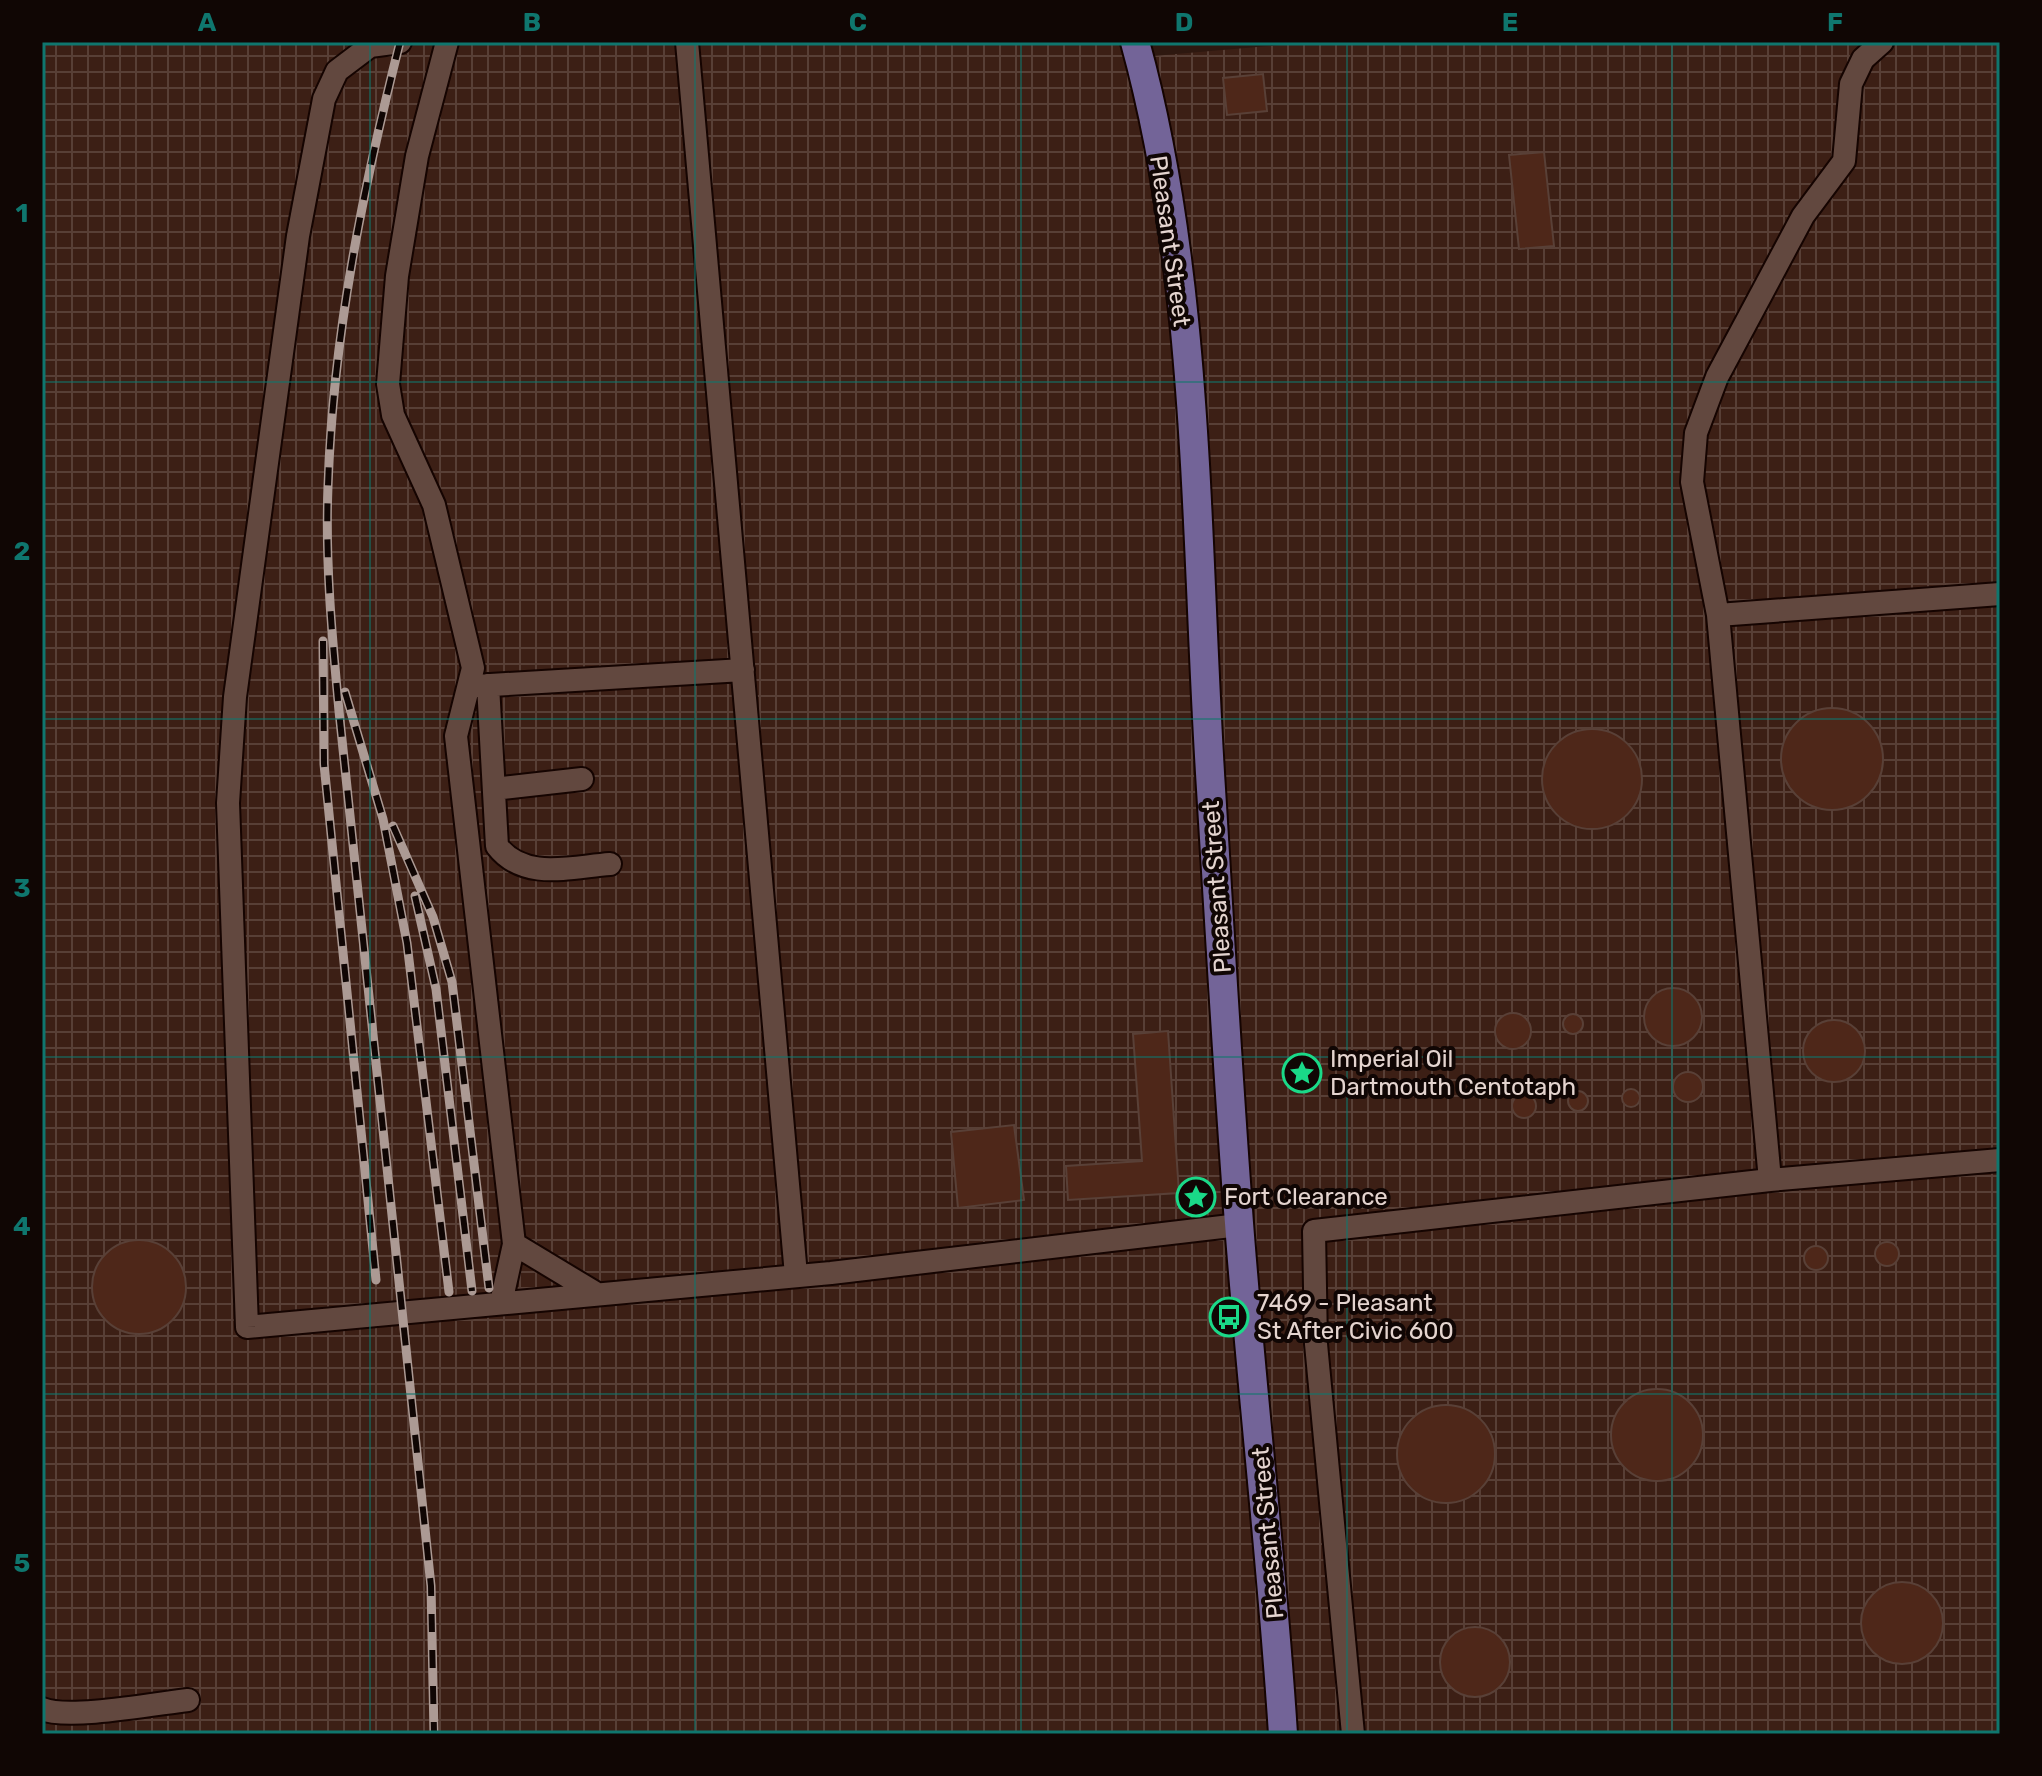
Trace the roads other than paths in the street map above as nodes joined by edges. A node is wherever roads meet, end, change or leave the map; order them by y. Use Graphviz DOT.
graph roads {
  1 [pos="400,42"];
  2 [pos="447,42"];
  3 [pos="687,42"];
  4 [pos="1135,42"];
  5 [pos="1882,42"];
  6 [pos="2000,594"];
  7 [pos="1718,615"];
  8 [pos="743,670"];
  9 [pos="478,686"];
  10 [pos="582,779"];
  11 [pos="494,789"];
  12 [pos="610,864"];
  13 [pos="2000,1160"];
  14 [pos="1770,1180"];
  15 [pos="1239,1225"];
  16 [pos="514,1244"];
  17 [pos="796,1275"];
  18 [pos="597,1294"];
  19 [pos="501,1303"];
  20 [pos="188,1700"];
  21 [pos="42,1709"];
  22 [pos="1283,1734"];
  23 [pos="1353,1734"];
  1 -- 19 [label="lane"];
  2 -- 9 [label="lane"];
  3 -- 8 [label="lane"];
  4 -- 15 [label="main road, Pleasant Street"];
  5 -- 7 [label="lane"];
  6 -- 7 [label="lane"];
  7 -- 14 [label="lane"];
  8 -- 9 [label="lane"];
  8 -- 17 [label="lane"];
  9 -- 11 [label="lane"];
  9 -- 16 [label="lane"];
  10 -- 11 [label="lane"];
  11 -- 12 [label="lane"];
  13 -- 14 [label="lane"];
  14 -- 23 [label="lane"];
  15 -- 17 [label="lane"];
  15 -- 22 [label="main road, Pleasant Street"];
  16 -- 18 [label="lane"];
  16 -- 19 [label="lane"];
  17 -- 18 [label="lane"];
  18 -- 19 [label="lane"];
  20 -- 21 [label="lane"];
}
